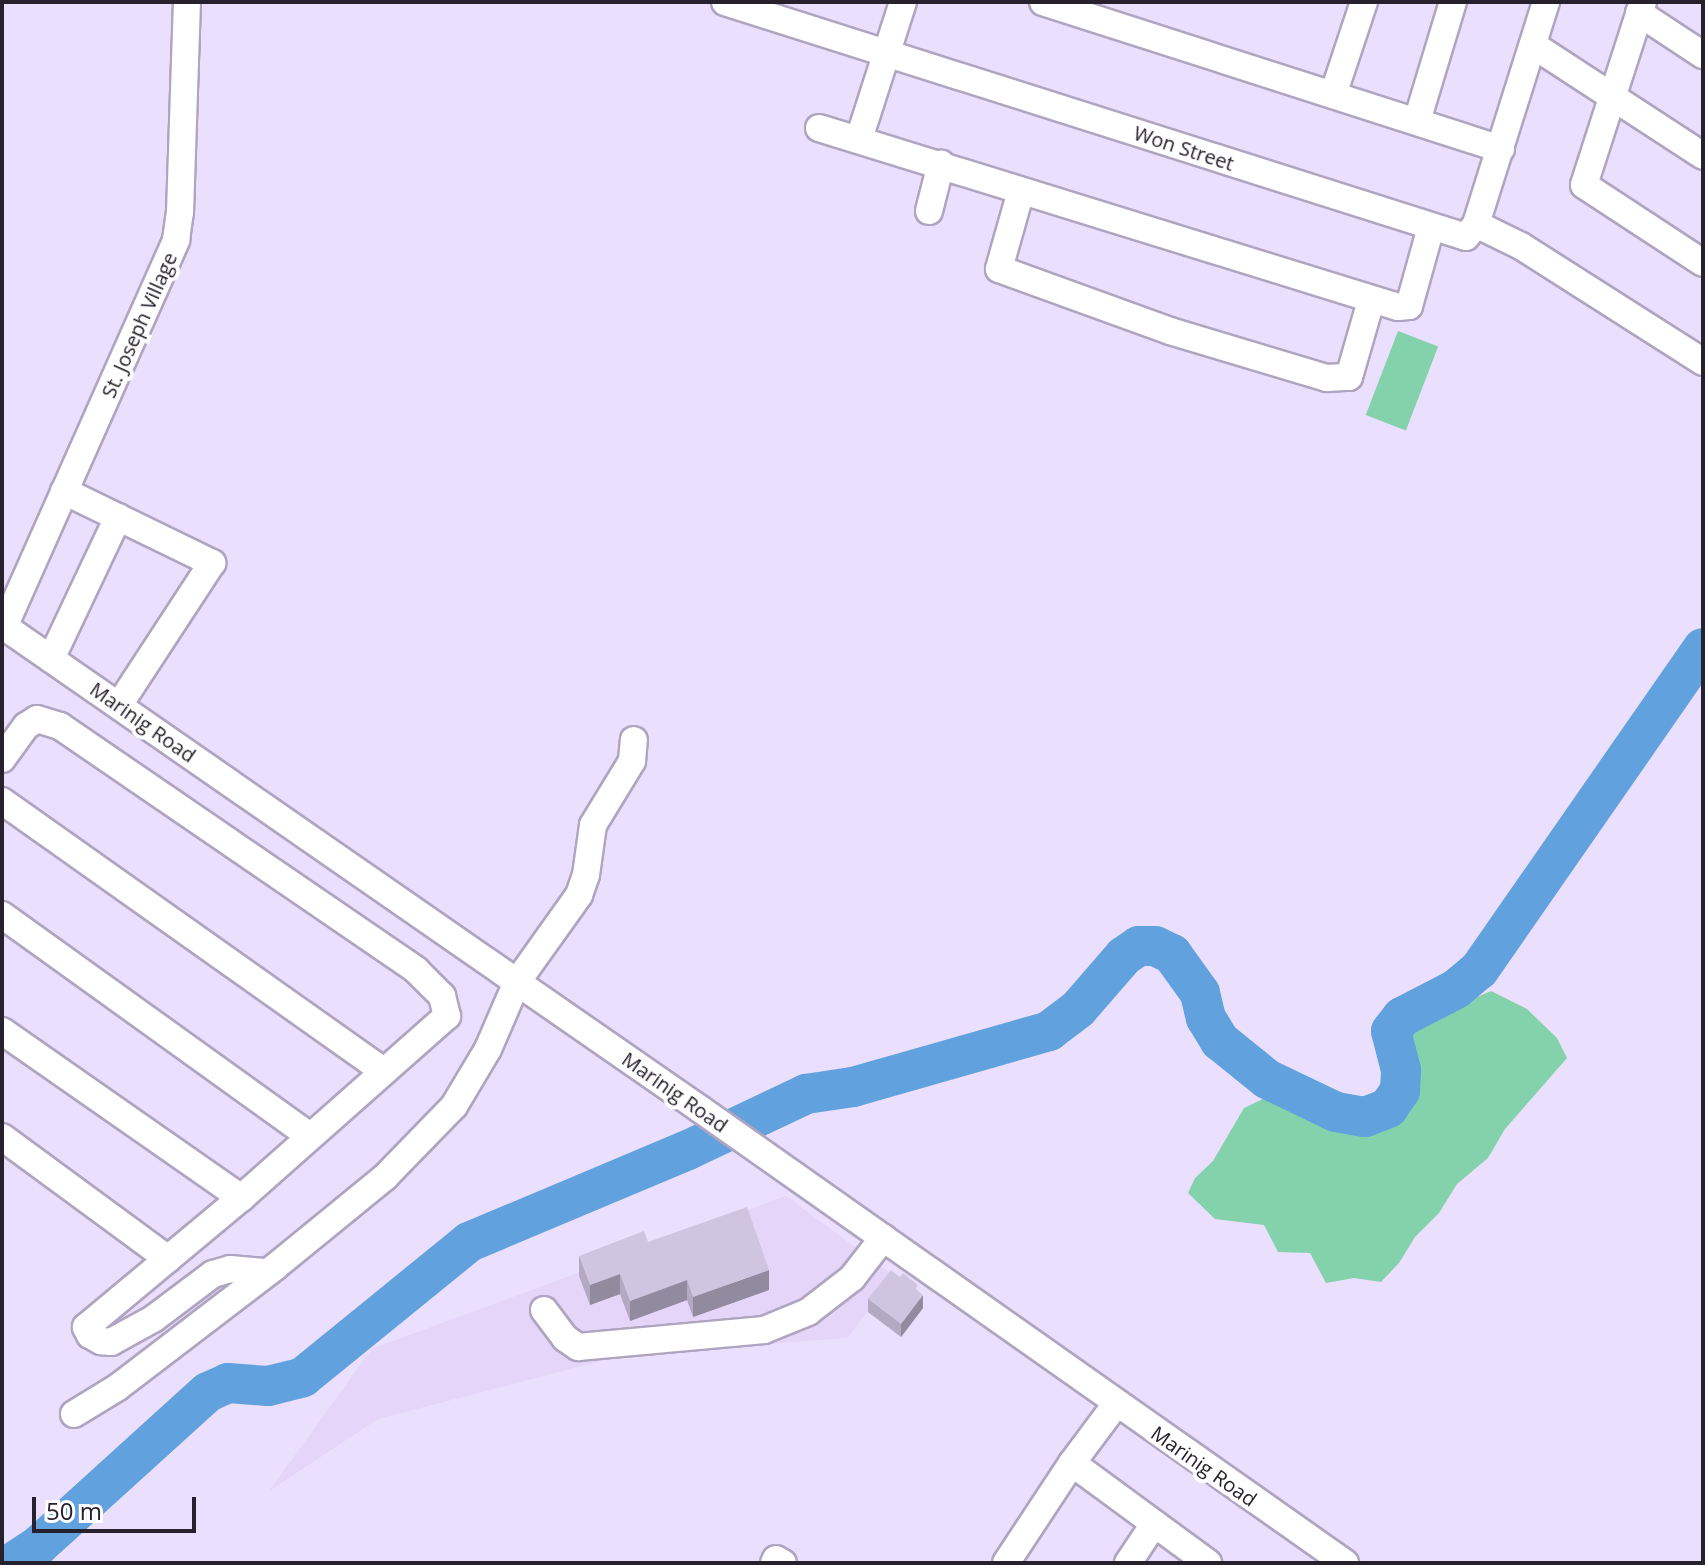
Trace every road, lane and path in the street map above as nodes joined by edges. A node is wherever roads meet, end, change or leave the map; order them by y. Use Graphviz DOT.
graph roads {
  1 [pos="187,2"];
  2 [pos="725,2"];
  3 [pos="903,2"];
  4 [pos="1043,2"];
  5 [pos="1364,2"];
  6 [pos="1453,2"];
  7 [pos="1546,2"];
  8 [pos="1641,8"];
  9 [pos="1533,45"];
  10 [pos="886,53"];
  11 [pos="1703,55"];
  12 [pos="1333,95"];
  13 [pos="1611,95"];
  14 [pos="1417,121"];
  15 [pos="819,128"];
  16 [pos="859,139"];
  17 [pos="1501,149"];
  18 [pos="1703,156"];
  19 [pos="941,164"];
  20 [pos="1021,191"];
  21 [pos="929,211"];
  22 [pos="1476,224"];
  23 [pos="1431,227"];
  24 [pos="1703,263"];
  25 [pos="1371,301"];
  26 [pos="1703,362"];
  27 [pos="64,491"];
  28 [pos="118,517"];
  29 [pos="3,626"];
  30 [pos="51,659"];
  31 [pos="119,705"];
  32 [pos="634,740"];
  33 [pos="2,759"];
  34 [pos="2,801"];
  35 [pos="2,915"];
  36 [pos="517,982"];
  37 [pos="2,1031"];
  38 [pos="384,1071"];
  39 [pos="310,1136"];
  40 [pos="2,1137"];
  41 [pos="241,1198"];
  42 [pos="883,1238"];
  43 [pos="168,1259"];
  44 [pos="264,1272"];
  45 [pos="544,1310"];
  46 [pos="1116,1404"];
  47 [pos="74,1414"];
  48 [pos="1072,1463"];
  49 [pos="1154,1524"];
  50 [pos="774,1563"];
  51 [pos="783,1563"];
  52 [pos="1006,1563"];
  53 [pos="1128,1563"];
  54 [pos="1208,1563"];
  55 [pos="1345,1563"];
  1 -- 27 [label="street, St. Joseph Village"];
  2 -- 10 [label="street, Won Street"];
  3 -- 10 [label="street"];
  4 -- 12 [label="street"];
  5 -- 12 [label="street"];
  6 -- 14 [label="street"];
  7 -- 9 [label="street"];
  8 -- 11 [label="street"];
  8 -- 13 [label="street"];
  9 -- 13 [label="street"];
  9 -- 17 [label="street"];
  10 -- 16 [label="street"];
  10 -- 23 [label="street, Won Street"];
  12 -- 14 [label="street"];
  13 -- 18 [label="street"];
  13 -- 24 [label="street"];
  14 -- 17 [label="street"];
  15 -- 16 [label="street"];
  16 -- 19 [label="street"];
  17 -- 22 [label="street"];
  19 -- 20 [label="street"];
  19 -- 21 [label="street"];
  20 -- 25 [label="street"];
  20 -- 25 [label="street"];
  22 -- 23 [label="street, Won Street"];
  22 -- 26 [label="street"];
  23 -- 25 [label="street"];
  27 -- 28 [label="street"];
  27 -- 29 [label="street, St. Joseph Village"];
  28 -- 30 [label="street"];
  28 -- 31 [label="street"];
  29 -- 30 [label="street, Marinig Road"];
  30 -- 31 [label="street, Marinig Road"];
  31 -- 36 [label="street, Marinig Road"];
  32 -- 36 [label="street"];
  33 -- 38 [label="street"];
  34 -- 38 [label="street"];
  35 -- 39 [label="street"];
  36 -- 42 [label="street, Marinig Road"];
  36 -- 44 [label="street"];
  37 -- 41 [label="street"];
  38 -- 39 [label="street"];
  39 -- 41 [label="street"];
  40 -- 43 [label="street"];
  41 -- 43 [label="street"];
  42 -- 45 [label="street"];
  42 -- 46 [label="street, Marinig Road"];
  43 -- 44 [label="street"];
  44 -- 47 [label="street"];
  46 -- 48 [label="street"];
  46 -- 55 [label="street, Marinig Road"];
  48 -- 49 [label="street"];
  48 -- 52 [label="street"];
  49 -- 53 [label="street"];
  49 -- 54 [label="street"];
  50 -- 51 [label="street"];
}
